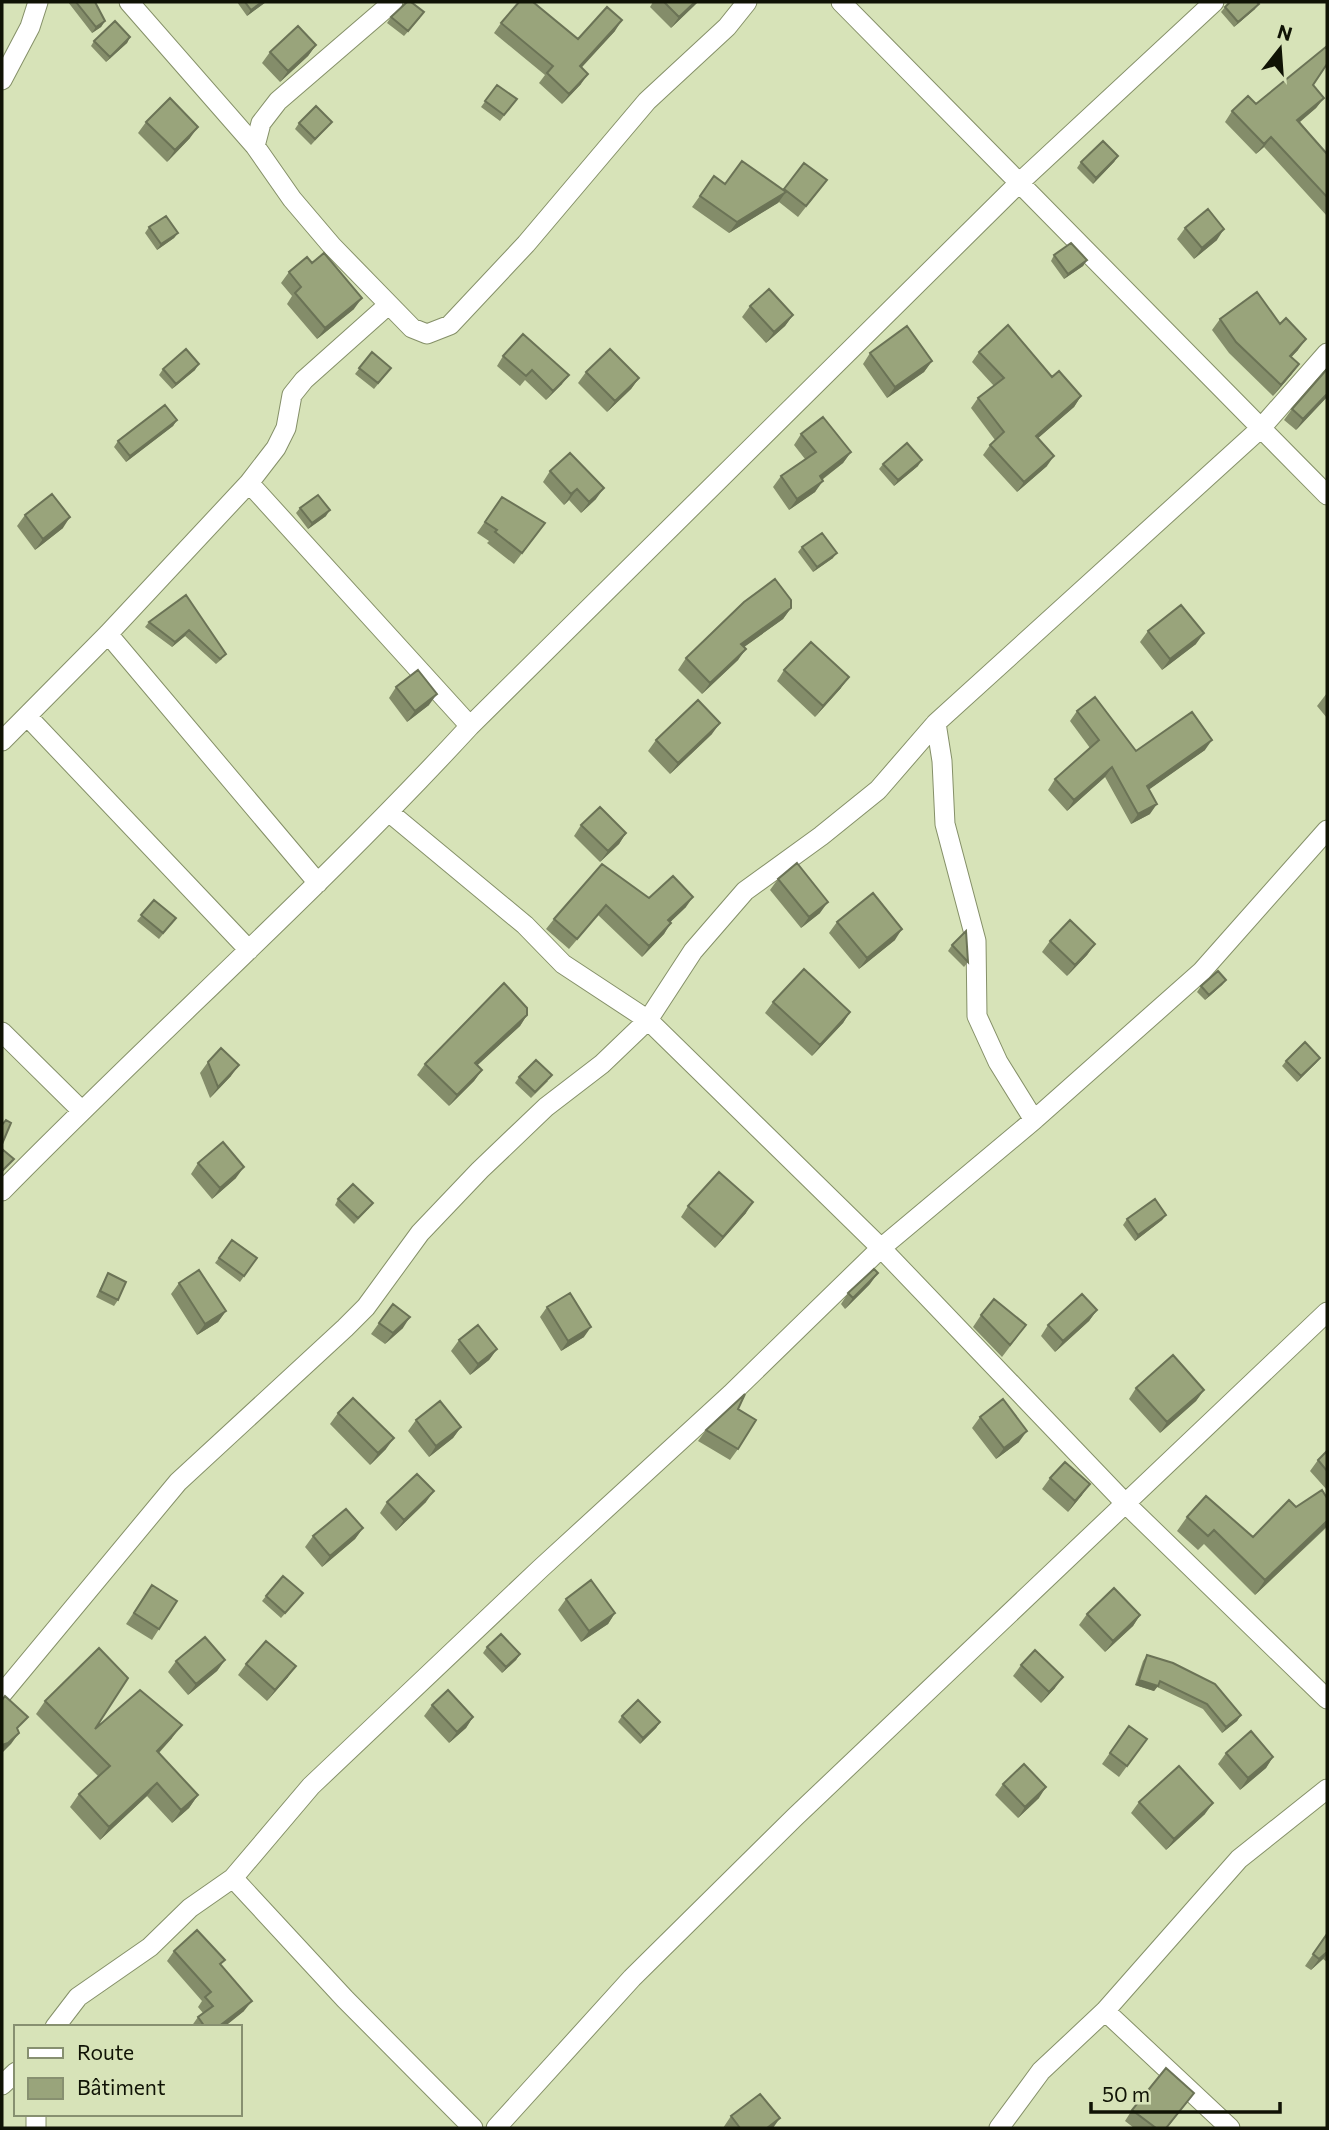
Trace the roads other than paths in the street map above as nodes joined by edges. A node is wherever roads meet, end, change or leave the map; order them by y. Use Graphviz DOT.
graph roads {
  1 [pos="38,2"];
  2 [pos="129,2"];
  3 [pos="393,2"];
  4 [pos="747,2"];
  5 [pos="841,2"];
  6 [pos="1214,2"];
  7 [pos="2,79"];
  8 [pos="255,146"];
  9 [pos="1020,182"];
  10 [pos="387,306"];
  11 [pos="1327,353"];
  12 [pos="1261,428"];
  13 [pos="250,483"];
  14 [pos="1327,495"];
  15 [pos="108,634"];
  16 [pos="27,716"];
  17 [pos="936,723"];
  18 [pos="470,726"];
  19 [pos="2,741"];
  20 [pos="390,814"];
  21 [pos="1327,830"];
  22 [pos="318,883"];
  23 [pos="249,950"];
  24 [pos="648,1020"];
  25 [pos="2,1032"];
  26 [pos="82,1110"];
  27 [pos="1034,1120"];
  28 [pos="2,1191"];
  29 [pos="881,1248"];
  30 [pos="1327,1312"];
  31 [pos="1127,1505"];
  32 [pos="2,1694"];
  33 [pos="1327,1699"];
  34 [pos="1327,1789"];
  35 [pos="233,1878"];
  36 [pos="1105,2011"];
  37 [pos="57,2025"];
  38 [pos="473,2128"];
  39 [pos="496,2128"];
  40 [pos="999,2128"];
  41 [pos="1230,2128"];
  1 -- 7 [label="street"];
  2 -- 8 [label="street"];
  3 -- 8 [label="street"];
  4 -- 10 [label="street"];
  5 -- 9 [label="street"];
  6 -- 9 [label="street"];
  8 -- 10 [label="street"];
  9 -- 12 [label="street"];
  9 -- 18 [label="street"];
  10 -- 13 [label="street"];
  11 -- 12 [label="street"];
  12 -- 14 [label="street"];
  12 -- 17 [label="street"];
  13 -- 15 [label="street"];
  13 -- 18 [label="street"];
  15 -- 16 [label="street"];
  15 -- 22 [label="street"];
  16 -- 19 [label="street"];
  16 -- 23 [label="street"];
  17 -- 24 [label="street"];
  17 -- 27 [label="street"];
  18 -- 20 [label="street"];
  20 -- 22 [label="street"];
  20 -- 24 [label="street"];
  21 -- 27 [label="street"];
  22 -- 23 [label="street"];
  23 -- 26 [label="street"];
  24 -- 29 [label="street"];
  24 -- 32 [label="street"];
  25 -- 26 [label="street"];
  26 -- 28 [label="street"];
  27 -- 29 [label="street"];
  29 -- 31 [label="street"];
  29 -- 35 [label="street"];
  30 -- 31 [label="street"];
  31 -- 33 [label="street"];
  31 -- 39 [label="street"];
  34 -- 36 [label="street"];
  35 -- 37 [label="street"];
  35 -- 38 [label="street"];
  36 -- 40 [label="street"];
  36 -- 41 [label="street"];
}
